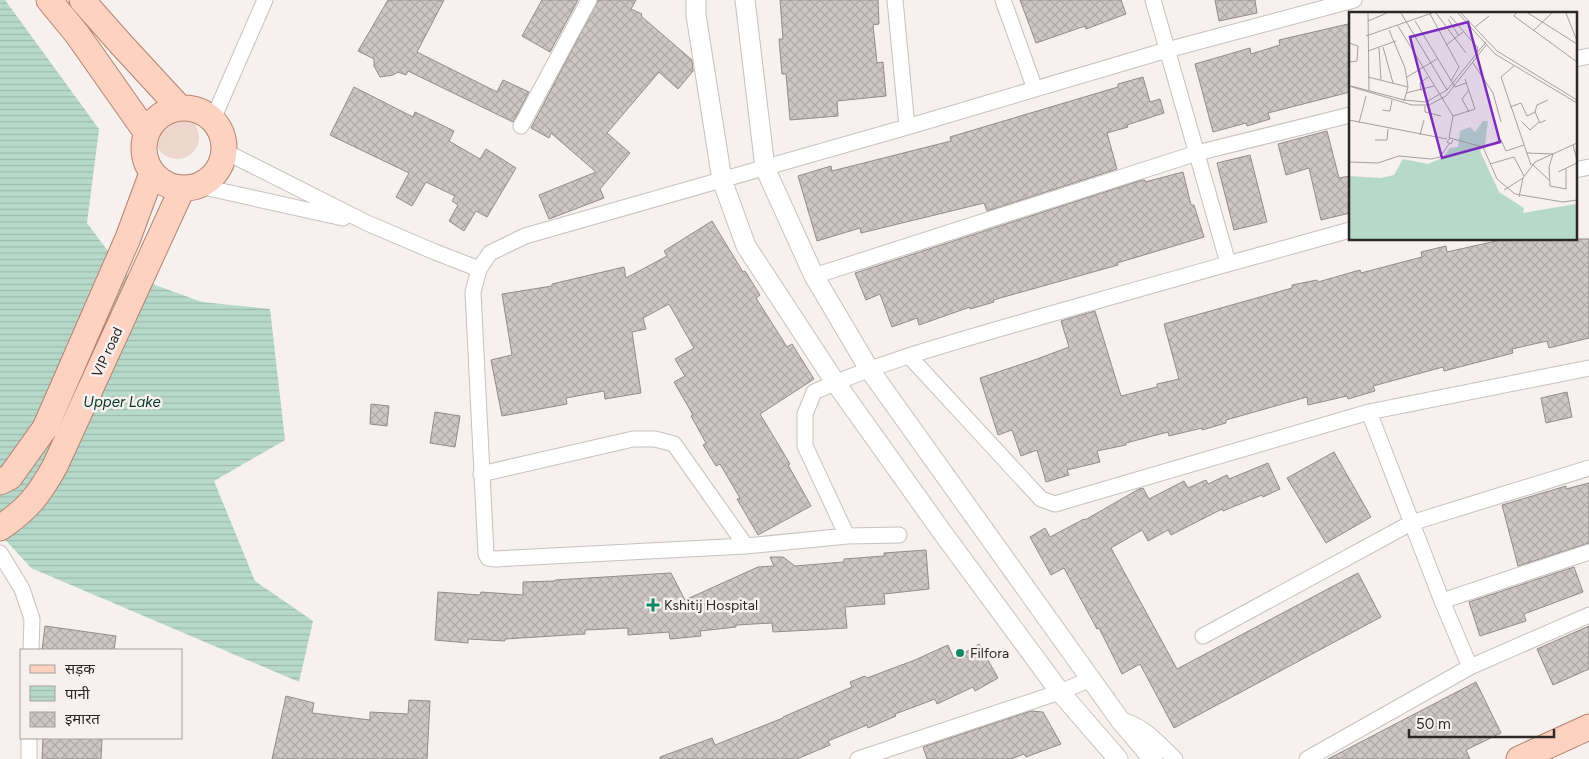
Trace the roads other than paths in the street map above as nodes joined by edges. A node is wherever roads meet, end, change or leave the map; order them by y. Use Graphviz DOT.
graph roads {
  1 [pos="49,0"];
  2 [pos="82,0"];
  3 [pos="265,0"];
  4 [pos="588,0"];
  5 [pos="696,0"];
  6 [pos="745,0"];
  7 [pos="895,0"];
  8 [pos="1003,0"];
  9 [pos="1153,0"];
  10 [pos="1354,0"];
  11 [pos="1167,50"];
  12 [pos="1589,56"];
  13 [pos="1576,59"];
  14 [pos="1035,89"];
  15 [pos="180,107"];
  16 [pos="1349,115"];
  17 [pos="213,120"];
  18 [pos="521,126"];
  19 [pos="907,127"];
  20 [pos="146,132"];
  21 [pos="224,151"];
  22 [pos="1197,153"];
  23 [pos="1589,167"];
  24 [pos="765,168"];
  25 [pos="1576,170"];
  26 [pos="152,173"];
  27 [pos="722,180"];
  28 [pos="190,188"];
  29 [pos="366,223"];
  30 [pos="1349,230"];
  31 [pos="1228,263"];
  32 [pos="479,269"];
  33 [pos="814,276"];
  34 [pos="909,356"];
  35 [pos="1589,368"];
  36 [pos="870,369"];
  37 [pos="835,382"];
  38 [pos="1368,412"];
  39 [pos="1589,468"];
  40 [pos="481,474"];
  41 [pos="0,482"];
  42 [pos="1411,523"];
  43 [pos="0,528"];
  44 [pos="900,535"];
  45 [pos="847,536"];
  46 [pos="746,546"];
  47 [pos="1589,552"];
  48 [pos="0,554"];
  49 [pos="1442,601"];
  50 [pos="1589,615"];
  51 [pos="1203,636"];
  52 [pos="32,649"];
  53 [pos="1470,667"];
  54 [pos="1091,680"];
  55 [pos="1060,692"];
  56 [pos="1120,720"];
  57 [pos="1589,727"];
  58 [pos="29,739"];
  59 [pos="29,759"];
  60 [pos="858,759"];
  61 [pos="1118,759"];
  62 [pos="1153,759"];
  63 [pos="1175,759"];
  64 [pos="1308,759"];
  65 [pos="1519,759"];
  1 -- 20 [label="main road"];
  2 -- 15 [label="main road"];
  3 -- 17 [label="street"];
  4 -- 18 [label="street"];
  5 -- 27 [label="street"];
  6 -- 24 [label="street"];
  7 -- 19 [label="street"];
  8 -- 14 [label="street"];
  9 -- 11 [label="street"];
  10 -- 11 [label="street"];
  11 -- 14 [label="street"];
  11 -- 22 [label="street"];
  12 -- 13 [label="street"];
  14 -- 19 [label="street"];
  15 -- 17 [label="main road"];
  15 -- 20 [label="main road"];
  16 -- 22 [label="street"];
  17 -- 21 [label="main road"];
  19 -- 24 [label="street"];
  20 -- 26 [label="main road"];
  21 -- 28 [label="main road, VIP road"];
  21 -- 29 [label="street"];
  22 -- 31 [label="street"];
  22 -- 33 [label="street"];
  23 -- 25 [label="street"];
  24 -- 27 [label="street"];
  24 -- 33 [label="street"];
  26 -- 28 [label="main road"];
  26 -- 41 [label="main road, VIP road"];
  27 -- 32 [label="street"];
  27 -- 37 [label="street"];
  28 -- 29 [label="street"];
  28 -- 43 [label="main road, VIP road"];
  29 -- 32 [label="street"];
  30 -- 31 [label="street"];
  31 -- 34 [label="street"];
  32 -- 40 [label="street"];
  33 -- 36 [label="street"];
  34 -- 36 [label="street"];
  34 -- 38 [label="street"];
  35 -- 38 [label="street"];
  36 -- 37 [label="street"];
  36 -- 54 [label="street"];
  37 -- 45 [label="street"];
  37 -- 55 [label="street"];
  38 -- 42 [label="street"];
  39 -- 42 [label="street"];
  40 -- 46 [label="street"];
  40 -- 46 [label="street"];
  42 -- 49 [label="street"];
  42 -- 51 [label="street"];
  44 -- 45 [label="street"];
  45 -- 46 [label="street"];
  47 -- 49 [label="street"];
  48 -- 52 [label="street"];
  49 -- 53 [label="street"];
  50 -- 53 [label="street"];
  53 -- 64 [label="street"];
  54 -- 55 [label="street"];
  54 -- 56 [label="street"];
  55 -- 60 [label="street"];
  55 -- 61 [label="street"];
  56 -- 62 [label="street"];
  56 -- 63 [label="street"];
  57 -- 65 [label="main road"];
  58 -- 59 [label="street"];
}
